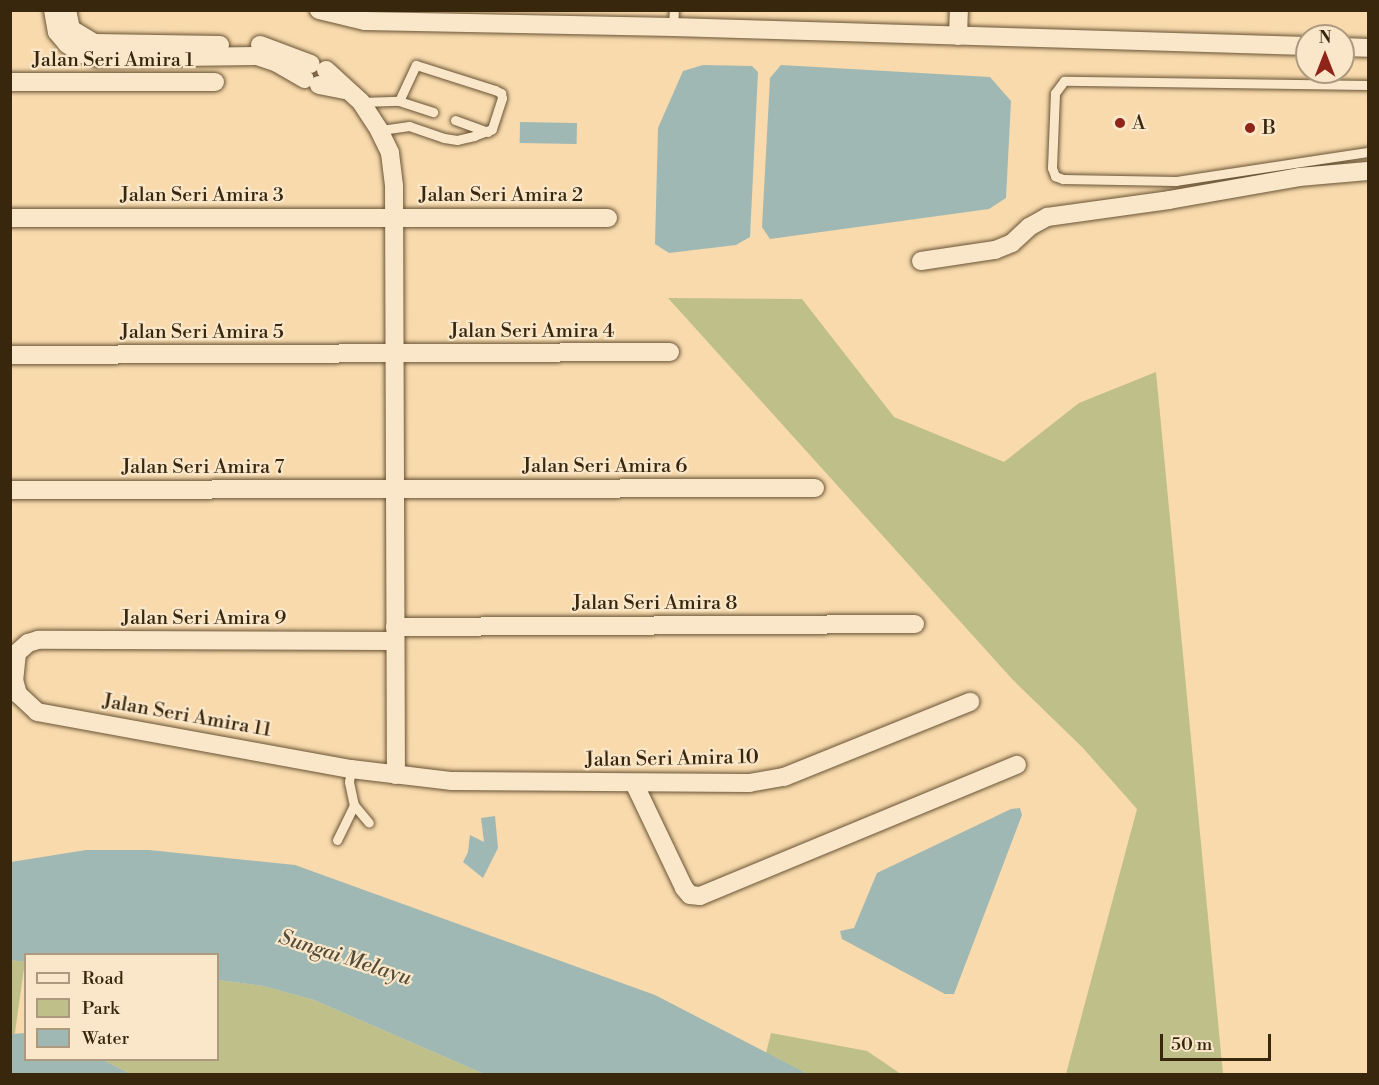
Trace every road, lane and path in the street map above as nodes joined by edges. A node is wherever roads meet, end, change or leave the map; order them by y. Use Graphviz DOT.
graph roads {
  1 [pos="53,10"];
  2 [pos="67,10"];
  3 [pos="319,10"];
  4 [pos="959,10"];
  5 [pos="674,19"];
  6 [pos="958,36"];
  7 [pos="1295,46"];
  8 [pos="309,71"];
  9 [pos="10,82"];
  10 [pos="215,82"];
  11 [pos="1295,83"];
  12 [pos="1343,84"];
  13 [pos="1368,85"];
  14 [pos="399,101"];
  15 [pos="361,102"];
  16 [pos="433,112"];
  17 [pos="455,120"];
  18 [pos="379,130"];
  19 [pos="488,132"];
  20 [pos="1368,152"];
  21 [pos="1368,171"];
  22 [pos="394,217"];
  23 [pos="10,218"];
  24 [pos="608,218"];
  25 [pos="921,261"];
  26 [pos="670,352"];
  27 [pos="10,355"];
  28 [pos="394,355"];
  29 [pos="815,488"];
  30 [pos="395,489"];
  31 [pos="10,490"];
  32 [pos="915,624"];
  33 [pos="395,634"];
  34 [pos="17,653"];
  35 [pos="970,702"];
  36 [pos="1017,765"];
  37 [pos="351,769"];
  38 [pos="396,775"];
  39 [pos="634,783"];
  40 [pos="354,805"];
  41 [pos="369,823"];
  42 [pos="337,840"];
  1 -- 8 [label="street"];
  2 -- 8 [label="street"];
  3 -- 5 [label="street"];
  4 -- 6 [label="street"];
  5 -- 6 [label="street"];
  6 -- 7 [label="street"];
  8 -- 15 [label="street"];
  9 -- 10 [label="street, Jalan Seri Amira 1"];
  11 -- 20 [label="lane"];
  12 -- 13 [label="lane"];
  14 -- 15 [label="lane"];
  14 -- 16 [label="lane"];
  14 -- 19 [label="lane"];
  15 -- 18 [label="street"];
  17 -- 19 [label="lane"];
  18 -- 19 [label="lane"];
  18 -- 22 [label="street"];
  21 -- 25 [label="street"];
  22 -- 23 [label="street, Jalan Seri Amira 3"];
  22 -- 24 [label="street, Jalan Seri Amira 2"];
  22 -- 28 [label="street"];
  26 -- 28 [label="street, Jalan Seri Amira 4"];
  27 -- 28 [label="street, Jalan Seri Amira 5"];
  28 -- 30 [label="street"];
  29 -- 30 [label="street, Jalan Seri Amira 6"];
  30 -- 31 [label="street, Jalan Seri Amira 7"];
  30 -- 33 [label="street"];
  32 -- 33 [label="street, Jalan Seri Amira 8"];
  33 -- 34 [label="street, Jalan Seri Amira 9"];
  33 -- 38 [label="street"];
  34 -- 37 [label="street, Jalan Seri Amira 11"];
  35 -- 39 [label="street, Jalan Seri Amira 10"];
  36 -- 39 [label="street"];
  37 -- 38 [label="street, Jalan Seri Amira 11"];
  37 -- 40 [label="lane"];
  38 -- 39 [label="street, Jalan Seri Amira 10"];
  40 -- 41 [label="lane"];
  40 -- 42 [label="lane"];
}
